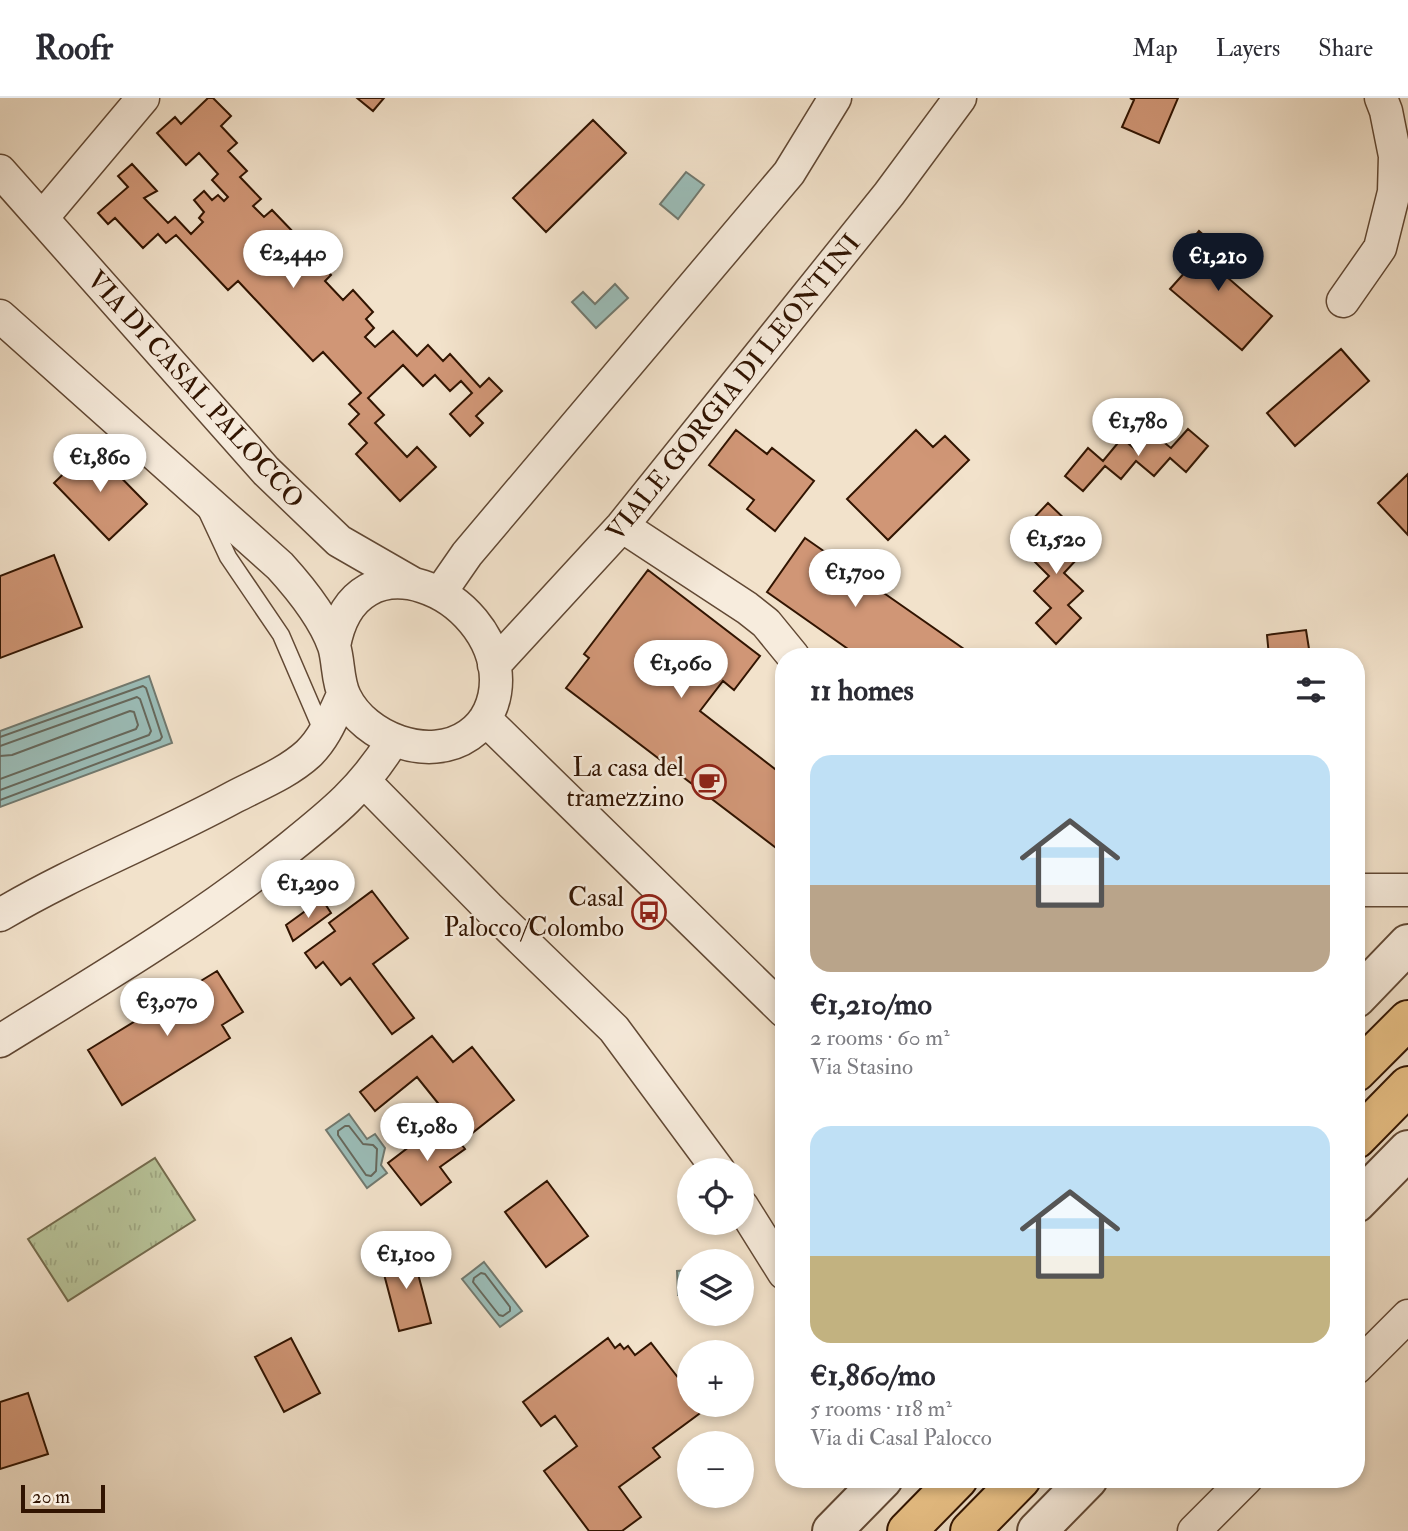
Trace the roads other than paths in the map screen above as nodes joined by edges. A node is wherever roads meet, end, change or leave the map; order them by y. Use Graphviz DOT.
graph roads {
  1 [pos="143,98"];
  2 [pos="835,98"];
  3 [pos="960,98"];
  4 [pos="1381,98"];
  5 [pos="0,172"];
  6 [pos="42,218"];
  7 [pos="1343,301"];
  8 [pos="0,316"];
  9 [pos="199,494"];
  10 [pos="622,526"];
  11 [pos="426,588"];
  12 [pos="334,646"];
  13 [pos="786,648"];
  14 [pos="494,665"];
  15 [pos="343,695"];
  16 [pos="485,719"];
  17 [pos="324,735"];
  18 [pos="393,740"];
  19 [pos="365,782"];
  20 [pos="1365,890"];
  21 [pos="1408,890"];
  22 [pos="0,915"];
  23 [pos="1408,944"];
  24 [pos="1365,989"];
  25 [pos="775,1002"];
  26 [pos="1408,1020"];
  27 [pos="0,1041"];
  28 [pos="1365,1063"];
  29 [pos="1408,1086"];
  30 [pos="1365,1130"];
  31 [pos="1408,1150"];
  32 [pos="709,1158"];
  33 [pos="1365,1194"];
  34 [pos="754,1225"];
  35 [pos="775,1259"];
  36 [pos="1408,1316"];
  37 [pos="1365,1359"];
  38 [pos="874,1488"];
  39 [pos="949,1488"];
  40 [pos="1012,1488"];
  41 [pos="1079,1488"];
  42 [pos="1237,1488"];
  43 [pos="832,1531"];
  44 [pos="907,1531"];
  45 [pos="970,1531"];
  46 [pos="1037,1531"];
  47 [pos="1194,1531"];
  1 -- 6 [label="street"];
  2 -- 11 [label="street"];
  3 -- 10 [label="street, VIALE GORGIA DI LEONTINI"];
  4 -- 7 [label="street"];
  5 -- 6 [label="street, VIA DI CASAL PALOCCO"];
  6 -- 11 [label="street, VIA DI CASAL PALOCCO"];
  8 -- 9 [label="street"];
  9 -- 12 [label="street"];
  9 -- 17 [label="lane"];
  10 -- 13 [label="street"];
  10 -- 14 [label="street, VIALE GORGIA DI LEONTINI"];
  11 -- 12 [label="street"];
  11 -- 14 [label="street"];
  12 -- 15 [label="street"];
  14 -- 16 [label="street"];
  15 -- 17 [label="street"];
  15 -- 18 [label="street"];
  16 -- 18 [label="street"];
  16 -- 25 [label="street"];
  17 -- 22 [label="street"];
  18 -- 19 [label="street"];
  19 -- 27 [label="street"];
  19 -- 32 [label="street"];
  20 -- 21 [label="street"];
  23 -- 24 [label="street"];
  26 -- 28 [label="main road"];
  29 -- 30 [label="main road"];
  31 -- 33 [label="street"];
  34 -- 35 [label="street"];
  36 -- 37 [label="street"];
  38 -- 43 [label="street"];
  39 -- 44 [label="main road"];
  40 -- 45 [label="main road"];
  41 -- 46 [label="street"];
  42 -- 47 [label="street"];
}
